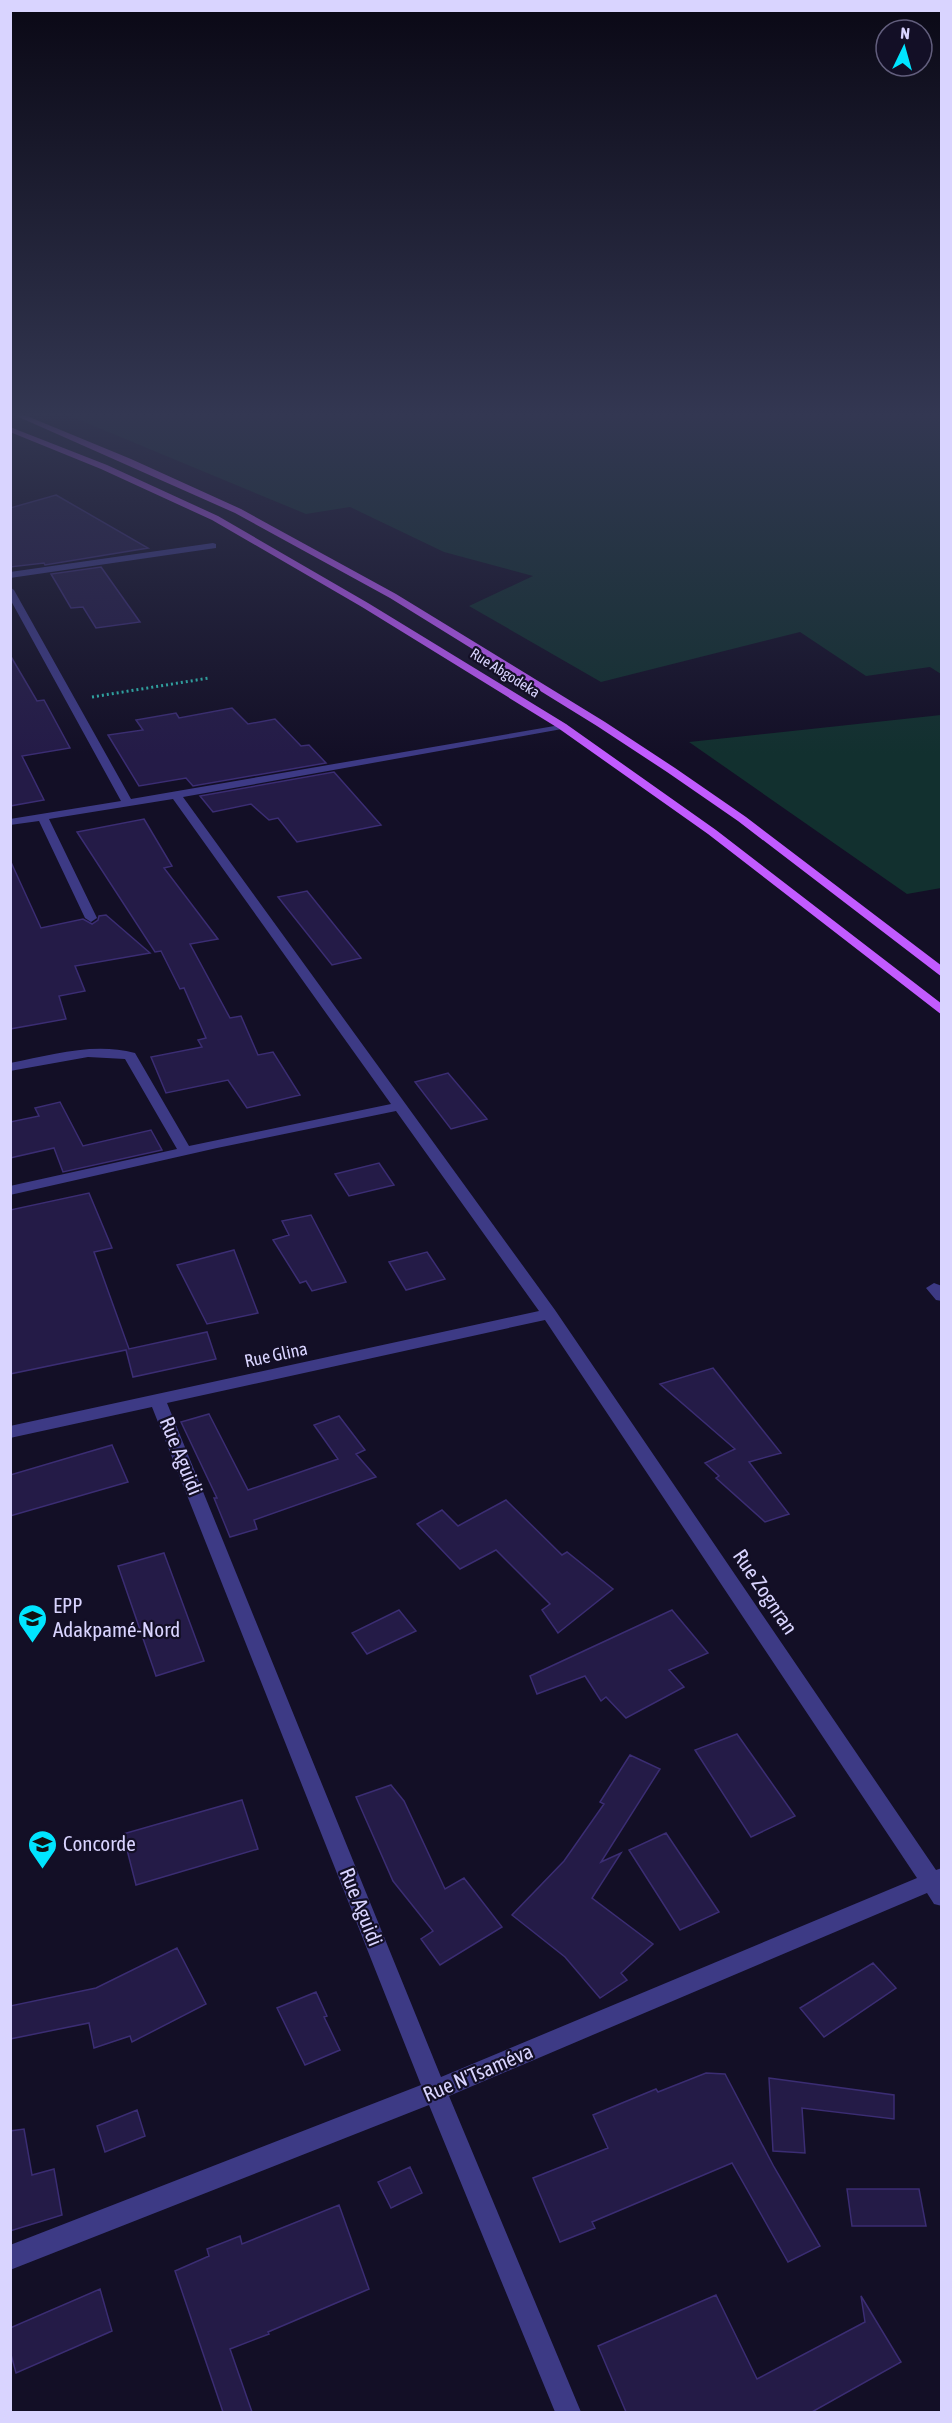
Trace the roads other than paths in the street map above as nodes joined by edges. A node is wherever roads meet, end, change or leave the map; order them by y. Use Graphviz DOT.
graph roads {
  1 [pos="231,527"];
  2 [pos="267,527"];
  3 [pos="213,546"];
  4 [pos="10,575"];
  5 [pos="10,590"];
  6 [pos="562,726"];
  7 [pos="176,795"];
  8 [pos="128,803"];
  9 [pos="43,817"];
  10 [pos="10,822"];
  11 [pos="91,918"];
  12 [pos="942,973"];
  13 [pos="942,1011"];
  14 [pos="10,1067"];
  15 [pos="401,1106"];
  16 [pos="185,1151"];
  17 [pos="10,1191"];
  18 [pos="549,1314"];
  19 [pos="158,1401"];
  20 [pos="10,1432"];
  21 [pos="938,1885"];
  22 [pos="435,2091"];
  23 [pos="10,2258"];
  24 [pos="568,2412"];
  1 -- 6 [label="main road, Rue Abgodeka"];
  2 -- 12 [label="main road, Rue Abgodeka"];
  3 -- 4 [label="street"];
  5 -- 8 [label="street"];
  6 -- 7 [label="street"];
  6 -- 13 [label="main road, Rue Abgodeka"];
  7 -- 8 [label="street"];
  7 -- 15 [label="street, Rue Zognran"];
  8 -- 9 [label="street"];
  9 -- 10 [label="street"];
  9 -- 11 [label="street"];
  14 -- 16 [label="street"];
  15 -- 16 [label="street"];
  15 -- 18 [label="street, Rue Zognran"];
  16 -- 17 [label="street"];
  18 -- 19 [label="street, Rue Glina"];
  18 -- 21 [label="street, Rue Zognran"];
  19 -- 20 [label="street, Rue Glina"];
  19 -- 22 [label="street, Rue Aguidi"];
  21 -- 22 [label="street, Rue N'Tsaméva"];
  22 -- 23 [label="street, Rue N'Tsaméva"];
  22 -- 24 [label="street, Rue Aguidi"];
}
